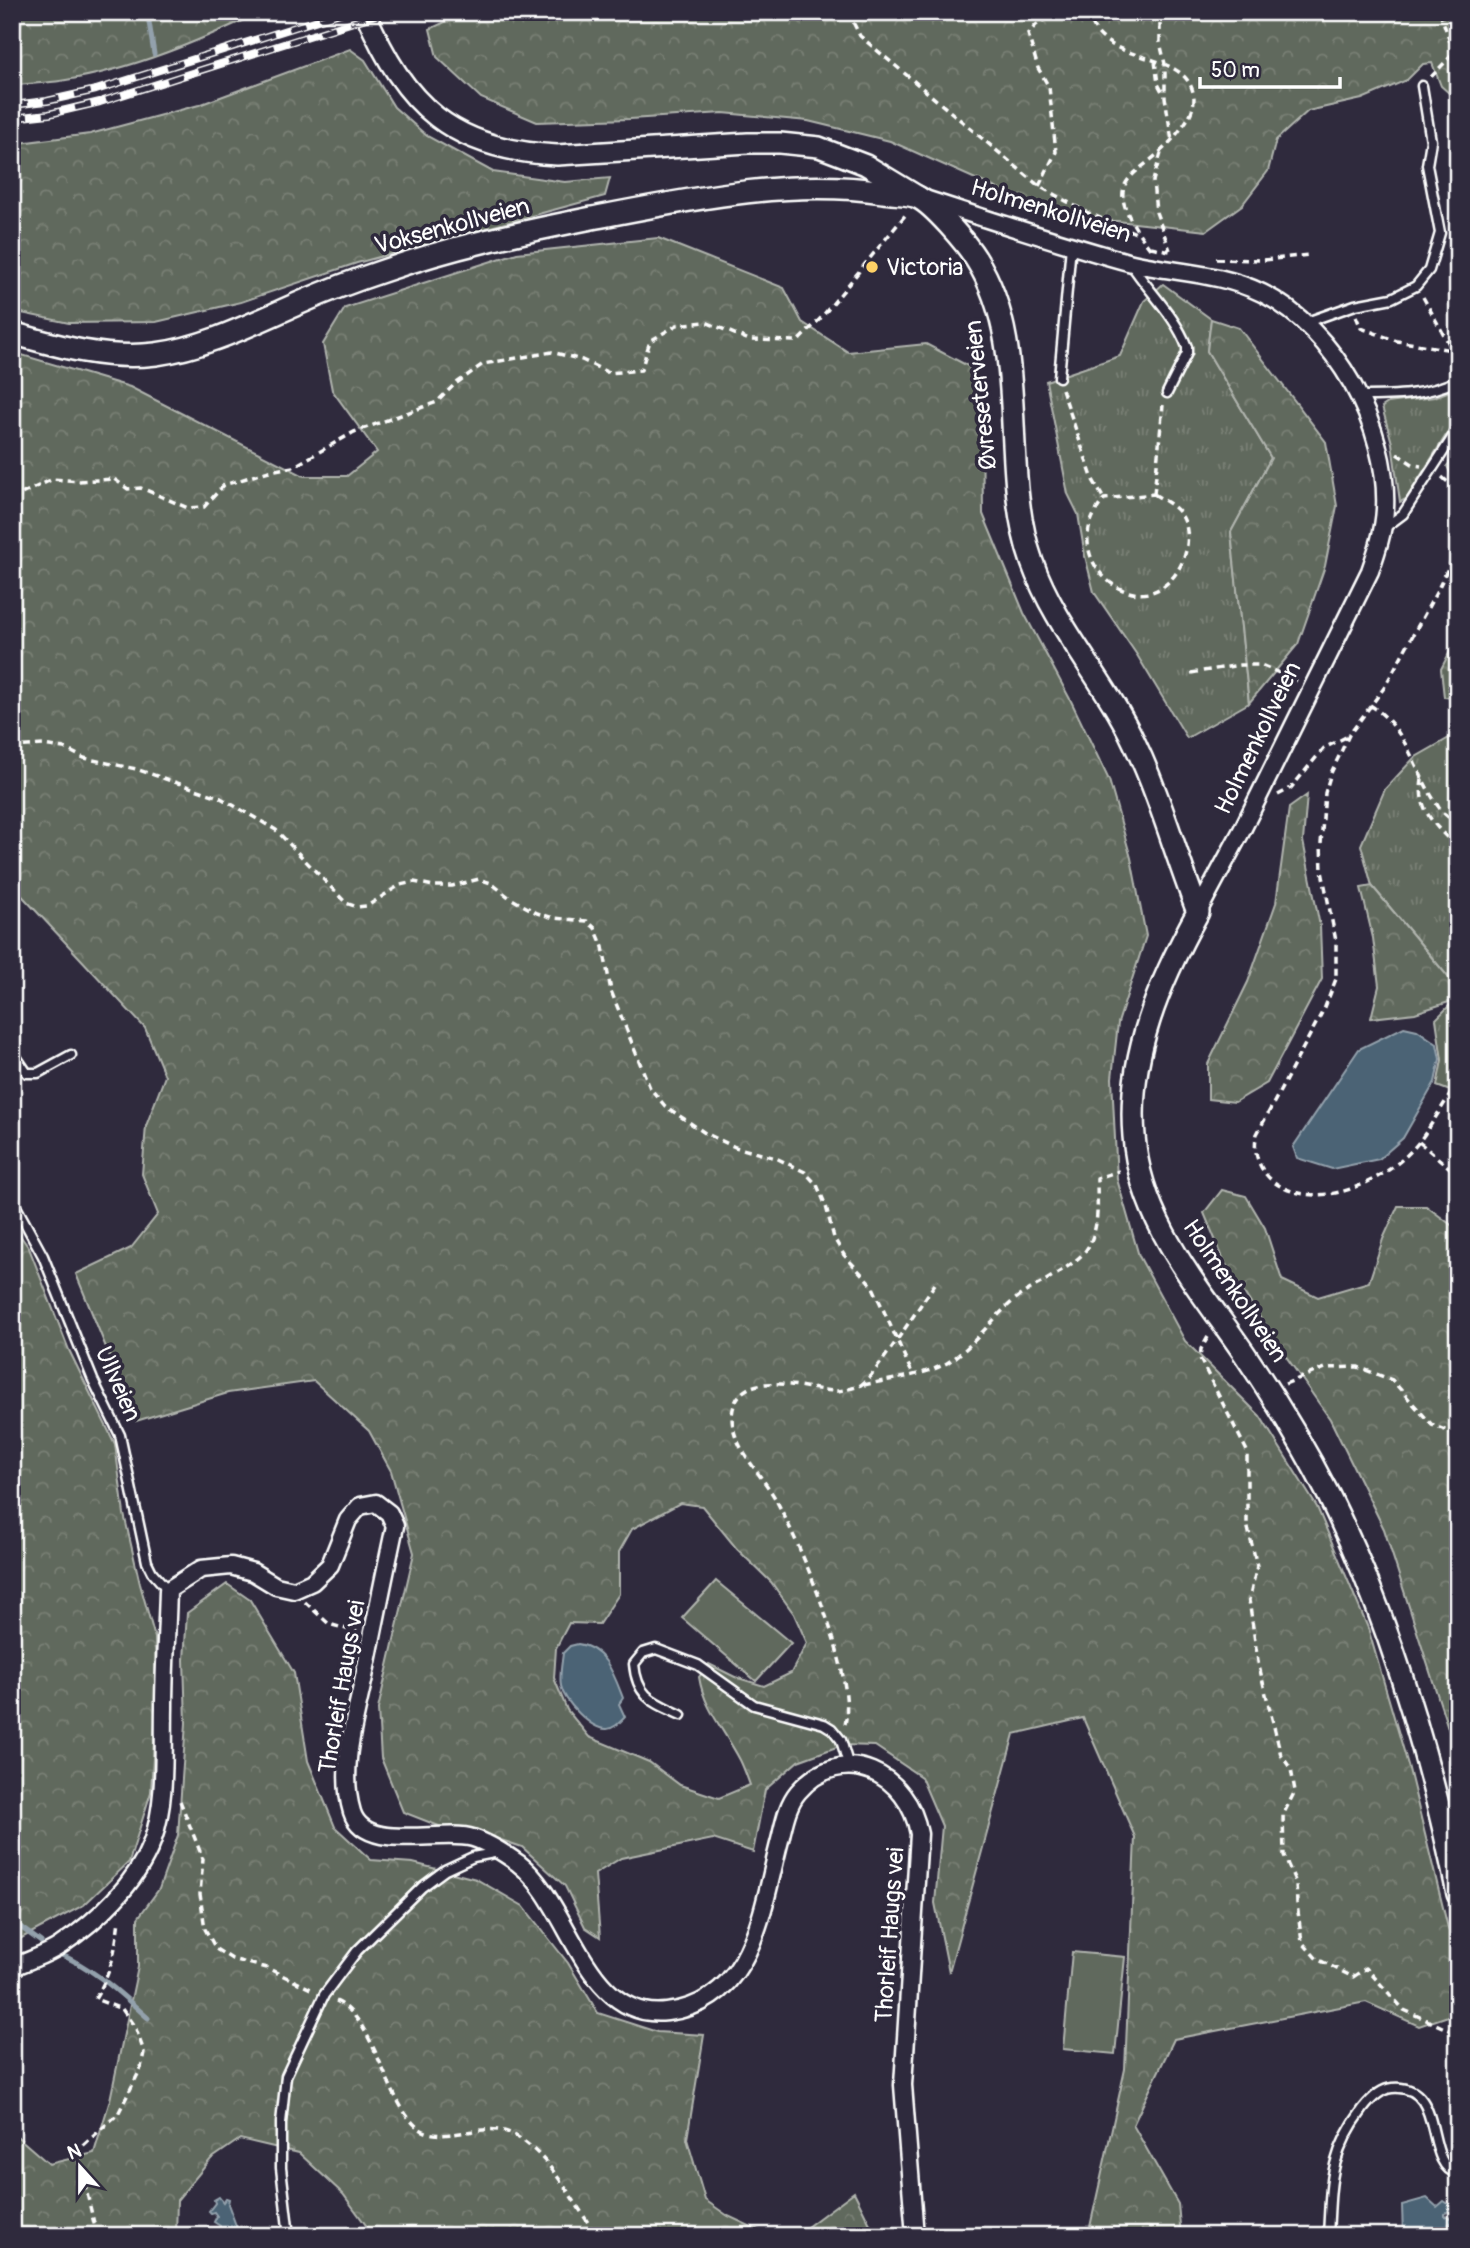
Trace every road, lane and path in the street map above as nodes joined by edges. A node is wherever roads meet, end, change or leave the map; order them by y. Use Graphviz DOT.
graph roads {
  1 [pos="365,12"];
  2 [pos="848,12"];
  3 [pos="1056,12"];
  4 [pos="1089,12"];
  5 [pos="1160,12"];
  6 [pos="1440,12"];
  7 [pos="1453,54"];
  8 [pos="1155,61"];
  9 [pos="1165,64"];
  10 [pos="1458,66"];
  11 [pos="1422,86"];
  12 [pos="1165,97"];
  13 [pos="1172,141"];
  14 [pos="1162,150"];
  15 [pos="1039,186"];
  16 [pos="919,198"];
  17 [pos="1140,235"];
  18 [pos="1071,246"];
  19 [pos="1149,246"];
  20 [pos="1170,250"];
  21 [pos="1309,255"];
  22 [pos="1214,259"];
  23 [pos="1129,262"];
  24 [pos="1175,264"];
  25 [pos="1426,301"];
  26 [pos="1351,307"];
  27 [pos="1304,323"];
  28 [pos="12,333"];
  29 [pos="1452,350"];
  30 [pos="1458,351"];
  31 [pos="1059,377"];
  32 [pos="1458,380"];
  33 [pos="1167,393"];
  34 [pos="1359,396"];
  35 [pos="1458,429"];
  36 [pos="1377,442"];
  37 [pos="1433,468"];
  38 [pos="12,494"];
  39 [pos="1154,494"];
  40 [pos="1104,499"];
  41 [pos="1458,505"];
  42 [pos="1458,523"];
  43 [pos="1382,529"];
  44 [pos="1458,556"];
  45 [pos="1450,564"];
  46 [pos="1191,673"];
  47 [pos="1312,687"];
  48 [pos="1370,705"];
  49 [pos="1349,735"];
  50 [pos="12,747"];
  51 [pos="1423,777"];
  52 [pos="1259,796"];
  53 [pos="1458,825"];
  54 [pos="1458,849"];
  55 [pos="1198,912"];
  56 [pos="12,1051"];
  57 [pos="71,1055"];
  58 [pos="1458,1084"];
  59 [pos="1419,1142"];
  60 [pos="1138,1164"];
  61 [pos="1458,1175"];
  62 [pos="12,1199"];
  63 [pos="938,1280"];
  64 [pos="1225,1326"];
  65 [pos="912,1375"];
  66 [pos="1283,1384"];
  67 [pos="862,1385"];
  68 [pos="1458,1435"];
  69 [pos="168,1590"];
  70 [pos="294,1590"];
  71 [pos="370,1644"];
  72 [pos="681,1715"];
  73 [pos="838,1734"];
  74 [pos="849,1767"];
  75 [pos="178,1797"];
  76 [pos="502,1852"];
  77 [pos="1458,1894"];
  78 [pos="113,1902"];
  79 [pos="12,1968"];
  80 [pos="324,1995"];
  81 [pos="1458,2034"];
  82 [pos="1458,2174"];
  83 [pos="97,2236"];
  84 [pos="289,2236"];
  85 [pos="597,2236"];
  86 [pos="915,2236"];
  87 [pos="1328,2236"];
  1 -- 16 [label="street, Øvreseterveien"];
  2 -- 15 [label="path"];
  3 -- 15 [label="path"];
  4 -- 8 [label="path"];
  5 -- 9 [label="path"];
  6 -- 7 [label="path"];
  7 -- 10 [label="path"];
  7 -- 11 [label="path"];
  8 -- 9 [label="path"];
  8 -- 12 [label="path"];
  9 -- 12 [label="path"];
  9 -- 13 [label="path"];
  11 -- 26 [label="lane"];
  12 -- 13 [label="path"];
  13 -- 14 [label="path"];
  14 -- 17 [label="path"];
  14 -- 20 [label="path"];
  15 -- 17 [label="path"];
  16 -- 18 [label="street, Holmenkollveien"];
  16 -- 28 [label="main road, Voksenkollveien"];
  16 -- 38 [label="path"];
  16 -- 55 [label="main road, Øvreseterveien"];
  17 -- 19 [label="path"];
  18 -- 23 [label="street, Holmenkollveien"];
  18 -- 31 [label="lane"];
  19 -- 20 [label="path"];
  19 -- 24 [label="path"];
  20 -- 24 [label="path"];
  20 -- 24 [label="path"];
  21 -- 22 [label="path"];
  23 -- 24 [label="street, Holmenkollveien"];
  23 -- 33 [label="lane"];
  24 -- 27 [label="street, Holmenkollveien"];
  25 -- 29 [label="path"];
  26 -- 27 [label="lane"];
  26 -- 29 [label="path"];
  27 -- 34 [label="street, Holmenkollveien"];
  29 -- 30 [label="path"];
  31 -- 40 [label="path"];
  32 -- 34 [label="lane"];
  33 -- 39 [label="path"];
  34 -- 36 [label="street, Holmenkollveien"];
  35 -- 37 [label="lane"];
  36 -- 37 [label="path"];
  36 -- 43 [label="street, Holmenkollveien"];
  37 -- 41 [label="path"];
  37 -- 43 [label="lane"];
  39 -- 40 [label="path"];
  39 -- 40 [label="path"];
  42 -- 45 [label="path"];
  43 -- 47 [label="street, Holmenkollveien"];
  44 -- 45 [label="path"];
  45 -- 48 [label="path"];
  46 -- 47 [label="path"];
  47 -- 52 [label="street, Holmenkollveien"];
  48 -- 49 [label="path"];
  48 -- 51 [label="path"];
  49 -- 52 [label="path"];
  49 -- 59 [label="path"];
  50 -- 65 [label="path"];
  51 -- 53 [label="path"];
  51 -- 54 [label="path"];
  52 -- 55 [label="street, Holmenkollveien"];
  55 -- 60 [label="main road, Holmenkollveien"];
  56 -- 57 [label="lane"];
  58 -- 59 [label="path"];
  59 -- 61 [label="path"];
  60 -- 64 [label="main road, Holmenkollveien"];
  60 -- 65 [label="path"];
  62 -- 69 [label="lane, Ullveien"];
  63 -- 67 [label="path"];
  64 -- 77 [label="main road, Holmenkollveien"];
  64 -- 81 [label="path"];
  65 -- 67 [label="path"];
  66 -- 68 [label="path"];
  67 -- 73 [label="path"];
  69 -- 70 [label="street"];
  69 -- 78 [label="street"];
  70 -- 71 [label="path"];
  70 -- 71 [label="street, Thorleif Haugs vei"];
  71 -- 76 [label="street, Thorleif Haugs vei"];
  72 -- 73 [label="lane"];
  73 -- 74 [label="lane"];
  74 -- 76 [label="street, Thorleif Haugs vei"];
  74 -- 86 [label="street, Thorleif Haugs vei"];
  75 -- 80 [label="path"];
  76 -- 80 [label="lane"];
  78 -- 79 [label="street"];
  78 -- 83 [label="path"];
  80 -- 84 [label="lane"];
  80 -- 85 [label="path"];
  82 -- 87 [label="lane"];
}
